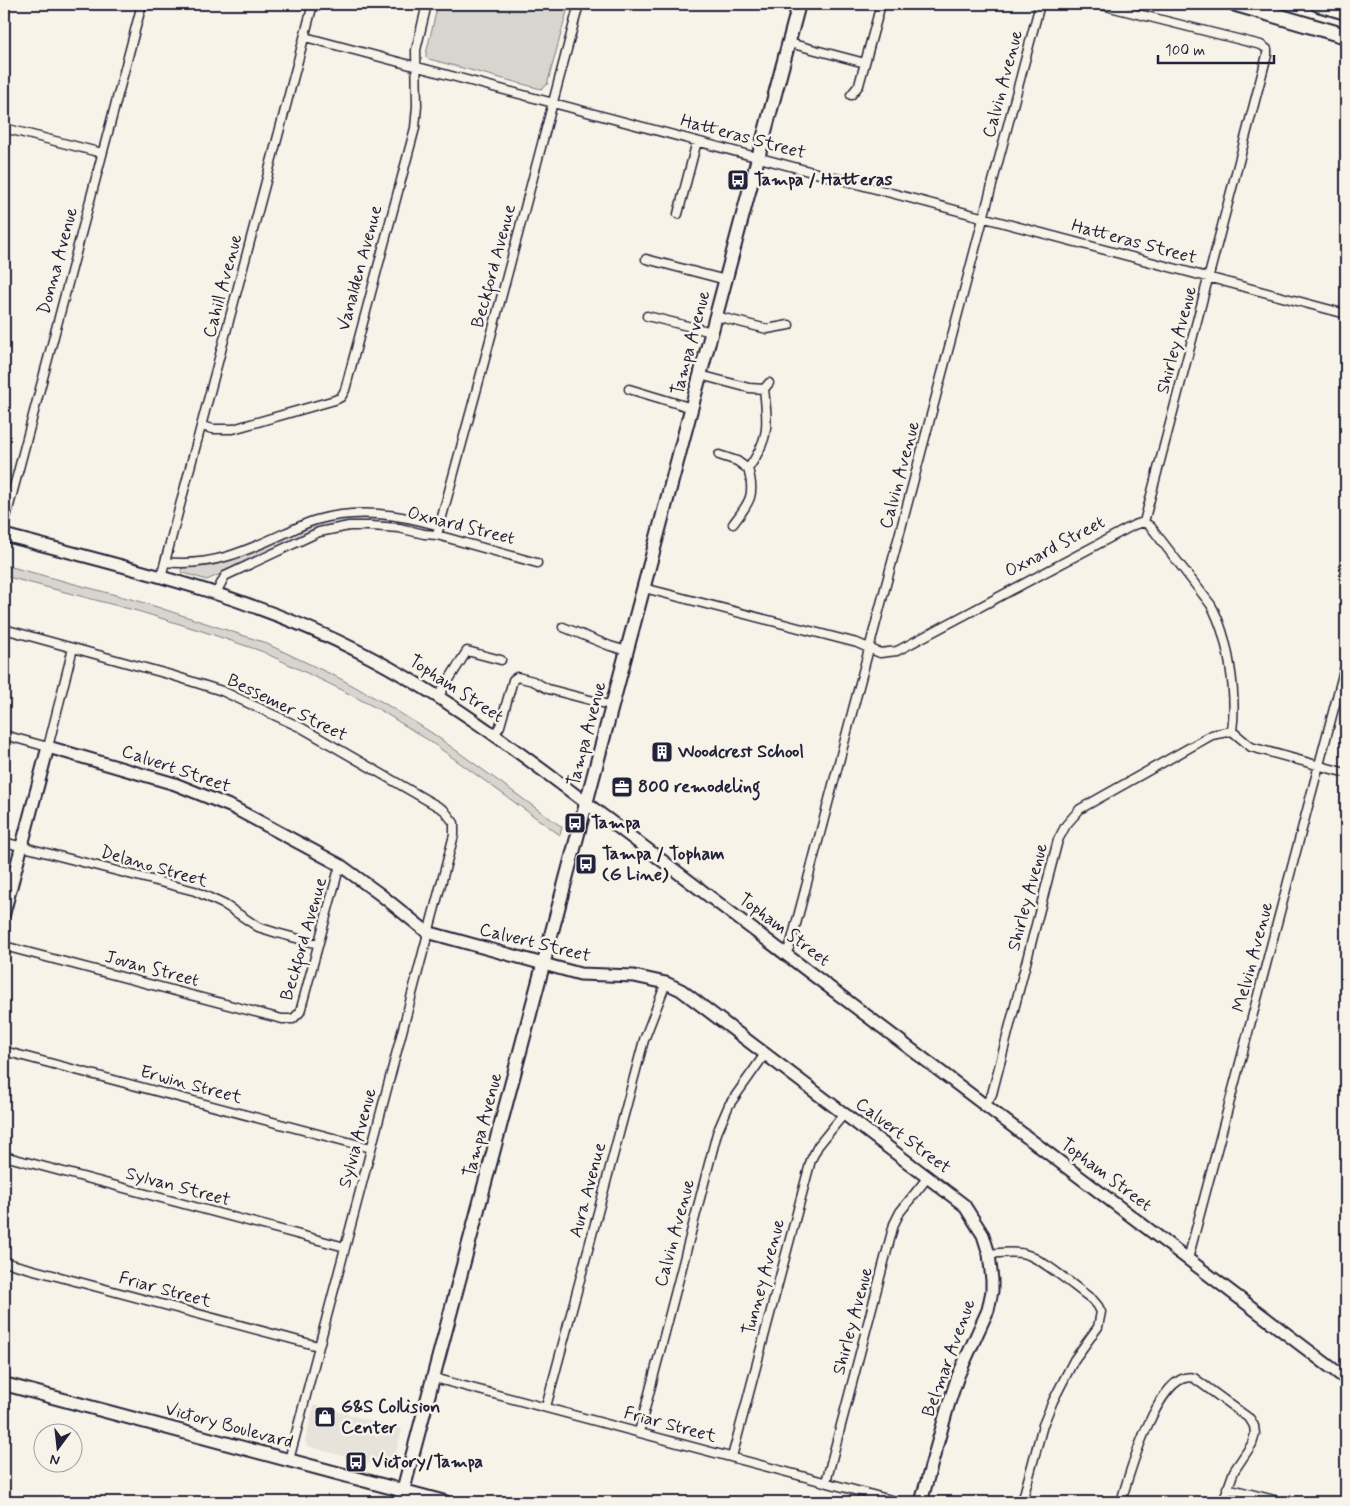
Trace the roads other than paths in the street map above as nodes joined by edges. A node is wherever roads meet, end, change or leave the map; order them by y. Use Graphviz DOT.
graph roads {
  1 [pos="142,4"];
  2 [pos="313,4"];
  3 [pos="427,4"];
  4 [pos="579,4"];
  5 [pos="799,4"];
  6 [pos="880,4"];
  7 [pos="1040,4"];
  8 [pos="1098,4"];
  9 [pos="1236,4"];
  10 [pos="1318,4"];
  11 [pos="1346,12"];
  12 [pos="1346,36"];
  13 [pos="305,37"];
  14 [pos="789,43"];
  15 [pos="865,64"];
  16 [pos="416,66"];
  17 [pos="851,95"];
  18 [pos="552,102"];
  19 [pos="4,128"];
  20 [pos="697,141"];
  21 [pos="102,153"];
  22 [pos="759,157"];
  23 [pos="678,214"];
  24 [pos="983,216"];
  25 [pos="646,259"];
  26 [pos="1209,278"];
  27 [pos="726,280"];
  28 [pos="1346,314"];
  29 [pos="647,316"];
  30 [pos="716,316"];
  31 [pos="789,325"];
  32 [pos="712,332"];
  33 [pos="700,375"];
  34 [pos="629,388"];
  35 [pos="692,408"];
  36 [pos="201,426"];
  37 [pos="719,455"];
  38 [pos="748,469"];
  39 [pos="1144,522"];
  40 [pos="733,524"];
  41 [pos="4,525"];
  42 [pos="440,526"];
  43 [pos="4,535"];
  44 [pos="437,535"];
  45 [pos="165,562"];
  46 [pos="537,563"];
  47 [pos="161,577"];
  48 [pos="644,588"];
  49 [pos="216,593"];
  50 [pos="563,627"];
  51 [pos="4,629"];
  52 [pos="73,648"];
  53 [pos="870,650"];
  54 [pos="627,651"];
  55 [pos="501,660"];
  56 [pos="1346,663"];
  57 [pos="438,697"];
  58 [pos="613,706"];
  59 [pos="1232,731"];
  60 [pos="495,734"];
  61 [pos="4,735"];
  62 [pos="48,747"];
  63 [pos="1319,766"];
  64 [pos="1346,774"];
  65 [pos="586,803"];
  66 [pos="454,823"];
  67 [pos="4,842"];
  68 [pos="22,847"];
  69 [pos="340,865"];
  70 [pos="4,913"];
  71 [pos="427,932"];
  72 [pos="318,944"];
  73 [pos="4,946"];
  74 [pos="786,954"];
  75 [pos="543,964"];
  76 [pos="666,983"];
  77 [pos="293,1019"];
  78 [pos="4,1051"];
  79 [pos="765,1054"];
  80 [pos="986,1106"];
  81 [pos="844,1114"];
  82 [pos="371,1148"];
  83 [pos="4,1156"];
  84 [pos="928,1177"];
  85 [pos="345,1247"];
  86 [pos="989,1254"];
  87 [pos="1188,1259"];
  88 [pos="4,1262"];
  89 [pos="318,1346"];
  90 [pos="434,1378"];
  91 [pos="1346,1379"];
  92 [pos="4,1384"];
  93 [pos="546,1407"];
  94 [pos="639,1432"];
  95 [pos="732,1457"];
  96 [pos="289,1460"];
  97 [pos="826,1482"];
  98 [pos="1227,1488"];
  99 [pos="402,1497"];
  100 [pos="445,1502"];
  101 [pos="899,1502"];
  102 [pos="921,1502"];
  103 [pos="1022,1502"];
  104 [pos="1121,1502"];
  105 [pos="1223,1502"];
  106 [pos="1282,1502"];
  1 -- 21 [label="street, Donna Avenue"];
  2 -- 13 [label="street, Cahill Avenue"];
  3 -- 16 [label="street, Vanalden Avenue"];
  4 -- 18 [label="street, Beckford Avenue"];
  5 -- 14 [label="main road, Tampa Avenue"];
  6 -- 15 [label="street"];
  7 -- 24 [label="street, Calvin Avenue"];
  8 -- 26 [label="street, Shirley Avenue"];
  9 -- 12 [label="highway"];
  10 -- 11 [label="highway"];
  13 -- 16 [label="street, Hatteras Street"];
  13 -- 36 [label="street, Cahill Avenue"];
  14 -- 15 [label="street"];
  14 -- 22 [label="main road, Tampa Avenue"];
  15 -- 17 [label="street"];
  16 -- 18 [label="street, Hatteras Street"];
  16 -- 36 [label="street, Vanalden Avenue"];
  18 -- 20 [label="street, Hatteras Street"];
  18 -- 42 [label="street, Beckford Avenue"];
  19 -- 21 [label="street"];
  20 -- 22 [label="street, Hatteras Street"];
  20 -- 23 [label="street"];
  21 -- 41 [label="street, Donna Avenue"];
  22 -- 24 [label="street, Hatteras Street"];
  22 -- 27 [label="main road, Tampa Avenue"];
  24 -- 26 [label="street, Hatteras Street"];
  24 -- 53 [label="street, Calvin Avenue"];
  25 -- 27 [label="street"];
  26 -- 28 [label="street, Hatteras Street"];
  26 -- 39 [label="street, Shirley Avenue"];
  27 -- 30 [label="main road, Tampa Avenue"];
  29 -- 32 [label="street"];
  30 -- 31 [label="street"];
  30 -- 32 [label="main road, Tampa Avenue"];
  32 -- 33 [label="main road, Tampa Avenue"];
  33 -- 35 [label="main road, Tampa Avenue"];
  33 -- 38 [label="street"];
  34 -- 35 [label="street"];
  35 -- 48 [label="main road, Tampa Avenue"];
  36 -- 45 [label="street, Cahill Avenue"];
  37 -- 38 [label="street"];
  38 -- 40 [label="street"];
  39 -- 53 [label="street, Oxnard Street"];
  39 -- 59 [label="street"];
  42 -- 44 [label="street, Beckford Avenue"];
  42 -- 45 [label="street, Oxnard Street"];
  43 -- 47 [label="main road"];
  44 -- 46 [label="street, Oxnard Street"];
  44 -- 49 [label="street, Oxnard Street"];
  45 -- 47 [label="street, Cahill Avenue"];
  47 -- 49 [label="main road, Topham Street"];
  48 -- 53 [label="street, Oxnard Street"];
  48 -- 54 [label="main road, Tampa Avenue"];
  49 -- 57 [label="main road, Topham Street"];
  50 -- 54 [label="street"];
  51 -- 52 [label="street, Bessemer Street"];
  52 -- 62 [label="street"];
  52 -- 66 [label="street, Bessemer Street"];
  53 -- 74 [label="street, Calvin Avenue"];
  54 -- 58 [label="main road, Tampa Avenue"];
  55 -- 57 [label="street"];
  56 -- 63 [label="street, Melvin Avenue"];
  57 -- 60 [label="main road, Topham Street"];
  58 -- 60 [label="street"];
  58 -- 65 [label="main road, Tampa Avenue"];
  59 -- 63 [label="street"];
  59 -- 80 [label="street, Shirley Avenue"];
  60 -- 65 [label="main road, Topham Street"];
  61 -- 62 [label="street, Calvert Street"];
  62 -- 68 [label="main road"];
  62 -- 69 [label="main road, Calvert Street"];
  63 -- 64 [label="street"];
  63 -- 87 [label="street, Melvin Avenue"];
  65 -- 74 [label="main road, Topham Street"];
  65 -- 75 [label="main road, Tampa Avenue"];
  66 -- 71 [label="street, Sylvia Avenue"];
  67 -- 68 [label="street, Delano Street"];
  68 -- 70 [label="main road"];
  68 -- 72 [label="street, Delano Street"];
  69 -- 71 [label="main road, Calvert Street"];
  69 -- 72 [label="street, Beckford Avenue"];
  71 -- 75 [label="main road, Calvert Street"];
  71 -- 82 [label="street, Sylvia Avenue"];
  72 -- 77 [label="street, Beckford Avenue"];
  73 -- 77 [label="street, Jovan Street"];
  74 -- 80 [label="main road, Topham Street"];
  75 -- 76 [label="main road, Calvert Street"];
  75 -- 90 [label="main road, Tampa Avenue"];
  76 -- 79 [label="main road, Calvert Street"];
  76 -- 93 [label="street, Aura Avenue"];
  78 -- 82 [label="street, Erwin Street"];
  79 -- 81 [label="main road, Calvert Street"];
  79 -- 94 [label="street, Calvin Avenue"];
  80 -- 87 [label="main road, Topham Street"];
  81 -- 84 [label="main road, Calvert Street"];
  81 -- 95 [label="street, Tunney Avenue"];
  82 -- 85 [label="street, Sylvia Avenue"];
  83 -- 85 [label="street, Sylvan Street"];
  84 -- 86 [label="main road, Calvert Street"];
  84 -- 97 [label="street, Shirley Avenue"];
  85 -- 89 [label="street, Sylvia Avenue"];
  86 -- 102 [label="main road, Belmar Avenue"];
  86 -- 103 [label="street"];
  87 -- 91 [label="main road, Topham Street"];
  88 -- 89 [label="street, Friar Street"];
  89 -- 96 [label="street, Sylvia Avenue"];
  90 -- 93 [label="street, Friar Street"];
  90 -- 99 [label="main road, Tampa Avenue"];
  92 -- 96 [label="main road, Victory Boulevard"];
  93 -- 94 [label="street, Friar Street"];
  94 -- 95 [label="street, Friar Street"];
  95 -- 97 [label="street, Friar Street"];
  96 -- 99 [label="main road, Victory Boulevard"];
  97 -- 101 [label="street, Friar Street"];
  98 -- 104 [label="street"];
  98 -- 105 [label="street"];
  98 -- 106 [label="street"];
  99 -- 100 [label="main road, Victory Boulevard"];
}
